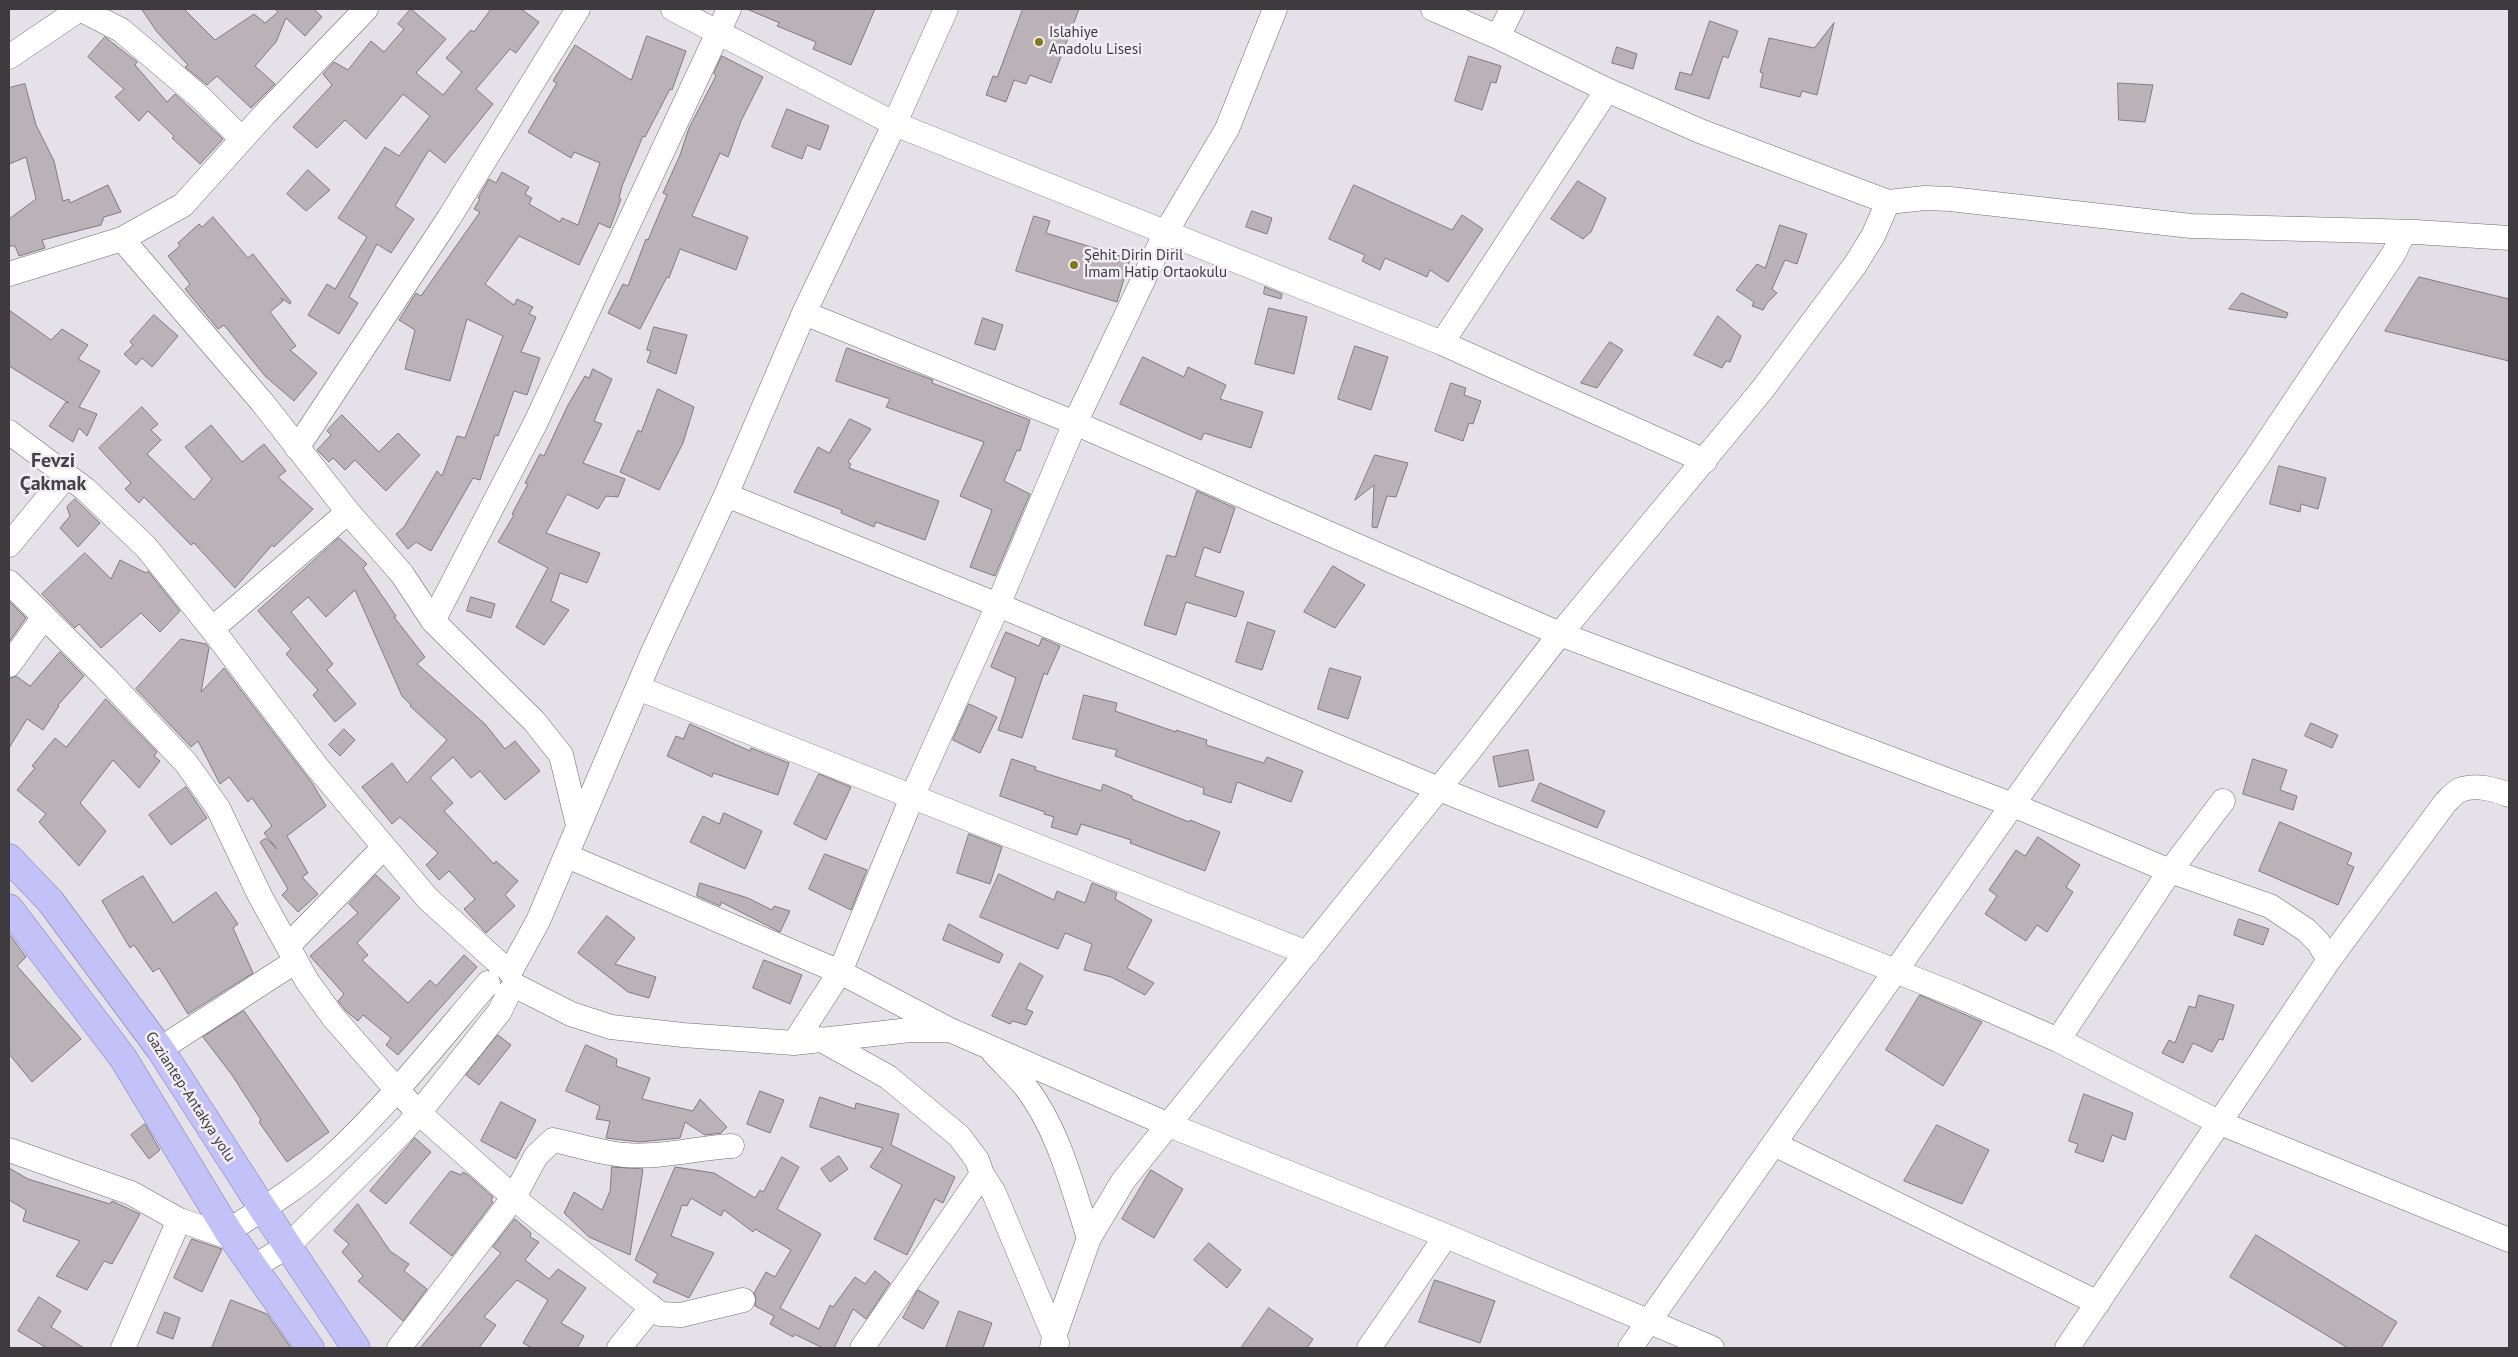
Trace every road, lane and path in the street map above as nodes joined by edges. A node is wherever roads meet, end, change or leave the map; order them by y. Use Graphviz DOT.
graph roads {
  1 [pos="80,9"];
  2 [pos="366,9"];
  3 [pos="578,9"];
  4 [pos="673,9"];
  5 [pos="729,9"];
  6 [pos="946,9"];
  7 [pos="1275,9"];
  8 [pos="1433,9"];
  9 [pos="1512,9"];
  10 [pos="718,31"];
  11 [pos="1498,37"];
  12 [pos="9,57"];
  13 [pos="1607,90"];
  14 [pos="894,124"];
  15 [pos="242,139"];
  16 [pos="1888,202"];
  17 [pos="1166,232"];
  18 [pos="2404,232"];
  19 [pos="2509,238"];
  20 [pos="122,239"];
  21 [pos="9,274"];
  22 [pos="804,313"];
  23 [pos="1442,343"];
  24 [pos="1075,423"];
  25 [pos="9,432"];
  26 [pos="297,448"];
  27 [pos="1705,461"];
  28 [pos="66,475"];
  29 [pos="726,495"];
  30 [pos="348,512"];
  31 [pos="9,545"];
  32 [pos="9,582"];
  33 [pos="998,604"];
  34 [pos="44,617"];
  35 [pos="433,621"];
  36 [pos="212,629"];
  37 [pos="1560,634"];
  38 [pos="9,665"];
  39 [pos="638,688"];
  40 [pos="1439,789"];
  41 [pos="913,795"];
  42 [pos="2509,795"];
  43 [pos="2223,800"];
  44 [pos="2013,805"];
  45 [pos="578,825"];
  46 [pos="384,847"];
  47 [pos="567,856"];
  48 [pos="9,858"];
  49 [pos="2170,871"];
  50 [pos="9,908"];
  51 [pos="292,953"];
  52 [pos="1307,953"];
  53 [pos="2329,960"];
  54 [pos="1896,971"];
  55 [pos="840,972"];
  56 [pos="504,979"];
  57 [pos="950,1030"];
  58 [pos="820,1039"];
  59 [pos="2058,1040"];
  60 [pos="794,1043"];
  61 [pos="987,1045"];
  62 [pos="160,1049"];
  63 [pos="396,1089"];
  64 [pos="419,1113"];
  65 [pos="2220,1123"];
  66 [pos="1169,1125"];
  67 [pos="1774,1144"];
  68 [pos="732,1146"];
  69 [pos="9,1150"];
  70 [pos="982,1174"];
  71 [pos="514,1197"];
  72 [pos="262,1209"];
  73 [pos="179,1220"];
  74 [pos="230,1234"];
  75 [pos="1446,1236"];
  76 [pos="1089,1238"];
  77 [pos="2509,1240"];
  78 [pos="288,1246"];
  79 [pos="253,1267"];
  80 [pos="743,1300"];
  81 [pos="2098,1303"];
  82 [pos="652,1307"];
  83 [pos="1649,1321"];
  84 [pos="1056,1345"];
  85 [pos="123,1348"];
  86 [pos="310,1348"];
  87 [pos="356,1348"];
  88 [pos="399,1348"];
  89 [pos="619,1348"];
  90 [pos="862,1348"];
  91 [pos="1369,1348"];
  92 [pos="1630,1348"];
  93 [pos="1712,1348"];
  94 [pos="2067,1348"];
  1 -- 12 [label="street"];
  1 -- 15 [label="street"];
  2 -- 15 [label="street"];
  3 -- 26 [label="street"];
  4 -- 10 [label="street"];
  5 -- 10 [label="street"];
  6 -- 14 [label="street"];
  7 -- 17 [label="street"];
  8 -- 11 [label="street"];
  9 -- 11 [label="street"];
  10 -- 14 [label="street"];
  10 -- 35 [label="street"];
  11 -- 13 [label="street"];
  13 -- 16 [label="street"];
  13 -- 23 [label="street"];
  14 -- 17 [label="street"];
  14 -- 22 [label="street"];
  15 -- 20 [label="street"];
  16 -- 18 [label="street"];
  16 -- 27 [label="street"];
  17 -- 23 [label="street"];
  17 -- 24 [label="street"];
  18 -- 19 [label="street"];
  18 -- 44 [label="street"];
  20 -- 21 [label="street"];
  20 -- 26 [label="street"];
  22 -- 24 [label="street"];
  22 -- 29 [label="street"];
  23 -- 27 [label="street"];
  24 -- 33 [label="street"];
  24 -- 37 [label="street"];
  25 -- 28 [label="street"];
  26 -- 30 [label="street"];
  27 -- 37 [label="street"];
  28 -- 31 [label="street"];
  28 -- 36 [label="street"];
  29 -- 33 [label="street"];
  29 -- 39 [label="street"];
  30 -- 35 [label="street"];
  30 -- 36 [label="street"];
  32 -- 34 [label="street"];
  33 -- 40 [label="street"];
  33 -- 41 [label="street"];
  34 -- 38 [label="street"];
  34 -- 51 [label="street"];
  35 -- 45 [label="street"];
  36 -- 46 [label="street"];
  37 -- 40 [label="street"];
  37 -- 44 [label="street"];
  39 -- 41 [label="street"];
  39 -- 45 [label="street"];
  40 -- 52 [label="street"];
  40 -- 54 [label="street"];
  41 -- 52 [label="street"];
  41 -- 55 [label="street"];
  42 -- 53 [label="street"];
  43 -- 49 [label="street"];
  44 -- 49 [label="street"];
  44 -- 54 [label="street"];
  45 -- 47 [label="street"];
  46 -- 51 [label="street"];
  46 -- 56 [label="street"];
  47 -- 55 [label="street"];
  47 -- 56 [label="street"];
  48 -- 62 [label="main road, Gaziantep-Antakya yolu"];
  49 -- 53 [label="street"];
  49 -- 59 [label="street"];
  50 -- 74 [label="main road"];
  51 -- 62 [label="street"];
  51 -- 63 [label="street"];
  52 -- 66 [label="street"];
  53 -- 65 [label="street"];
  54 -- 59 [label="street"];
  54 -- 67 [label="street"];
  55 -- 57 [label="street"];
  55 -- 60 [label="street"];
  56 -- 60 [label="street"];
  56 -- 63 [label="street"];
  56 -- 64 [label="street"];
  57 -- 58 [label="street"];
  57 -- 61 [label="street"];
  58 -- 60 [label="street"];
  58 -- 70 [label="street"];
  59 -- 65 [label="street"];
  61 -- 66 [label="street"];
  61 -- 76 [label="street"];
  62 -- 72 [label="main road, Gaziantep-Antakya yolu"];
  63 -- 64 [label="street"];
  63 -- 72 [label="street"];
  64 -- 71 [label="street"];
  64 -- 78 [label="street"];
  65 -- 77 [label="street"];
  65 -- 81 [label="street"];
  66 -- 75 [label="street"];
  66 -- 76 [label="street"];
  67 -- 81 [label="street"];
  67 -- 83 [label="street"];
  68 -- 71 [label="street"];
  69 -- 73 [label="street"];
  70 -- 84 [label="street"];
  70 -- 90 [label="street"];
  71 -- 82 [label="street"];
  71 -- 88 [label="street"];
  72 -- 74 [label="street"];
  72 -- 78 [label="main road, Gaziantep-Antakya yolu"];
  73 -- 74 [label="street"];
  73 -- 85 [label="street"];
  74 -- 79 [label="main road"];
  75 -- 83 [label="street"];
  75 -- 91 [label="street"];
  76 -- 84 [label="street"];
  78 -- 79 [label="street"];
  78 -- 87 [label="main road, Gaziantep-Antakya yolu"];
  79 -- 86 [label="main road"];
  80 -- 82 [label="street"];
  81 -- 94 [label="street"];
  82 -- 89 [label="street"];
  83 -- 92 [label="street"];
  83 -- 93 [label="street"];
}
